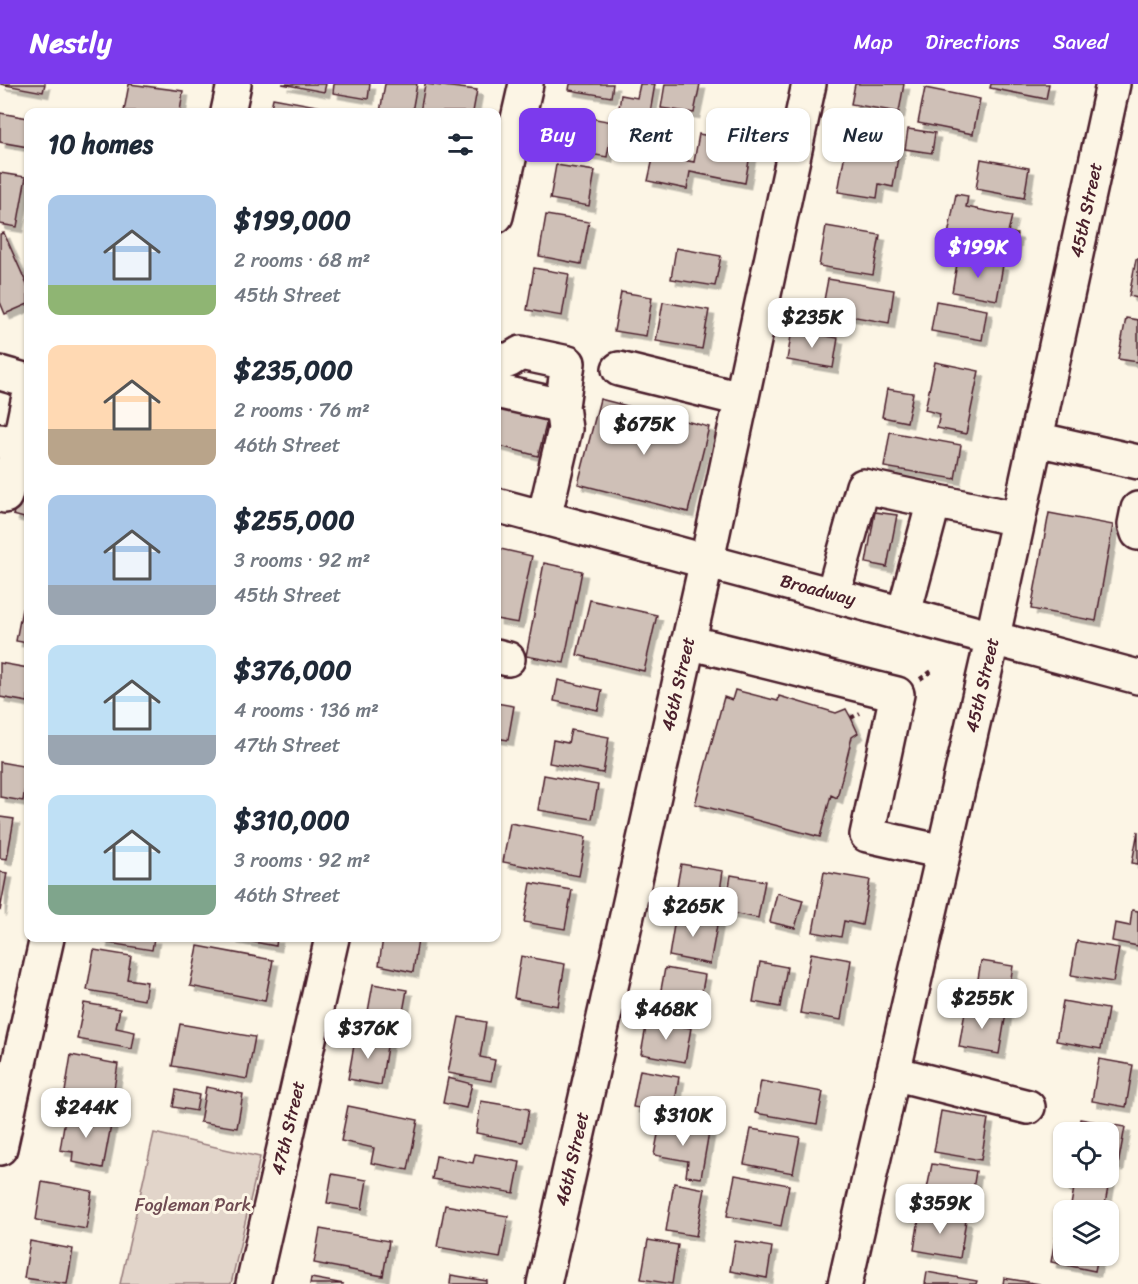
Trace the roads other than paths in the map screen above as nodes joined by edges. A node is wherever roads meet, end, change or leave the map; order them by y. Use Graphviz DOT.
graph roads {
  1 [pos="234,84"];
  2 [pos="526,84"];
  3 [pos="809,84"];
  4 [pos="1113,84"];
  5 [pos="229,108"];
  6 [pos="501,194"];
  7 [pos="501,360"];
  8 [pos="619,369"];
  9 [pos="0,374"];
  10 [pos="24,380"];
  11 [pos="501,392"];
  12 [pos="741,399"];
  13 [pos="562,406"];
  14 [pos="24,410"];
  15 [pos="1036,439"];
  16 [pos="9,443"];
  17 [pos="1138,462"];
  18 [pos="5,496"];
  19 [pos="934,501"];
  20 [pos="501,506"];
  21 [pos="1138,509"];
  22 [pos="544,518"];
  23 [pos="1018,519"];
  24 [pos="1138,533"];
  25 [pos="707,560"];
  26 [pos="833,594"];
  27 [pos="904,613"];
  28 [pos="993,636"];
  29 [pos="688,642"];
  30 [pos="1138,677"];
  31 [pos="943,852"];
  32 [pos="46,942"];
  33 [pos="331,942"];
  34 [pos="893,1073"];
  35 [pos="1028,1107"];
  36 [pos="0,1148"];
  37 [pos="253,1284"];
  38 [pos="544,1284"];
  39 [pos="845,1284"];
  1 -- 5 [label="street"];
  2 -- 6 [label="street"];
  3 -- 12 [label="street, 46th Street"];
  4 -- 15 [label="street, 45th Street"];
  7 -- 13 [label="street"];
  8 -- 12 [label="street"];
  9 -- 10 [label="street"];
  11 -- 13 [label="street"];
  12 -- 25 [label="street, 46th Street"];
  13 -- 22 [label="street"];
  14 -- 16 [label="street"];
  15 -- 17 [label="street"];
  15 -- 23 [label="street, 45th Street"];
  16 -- 18 [label="street"];
  19 -- 23 [label="street"];
  19 -- 26 [label="street"];
  19 -- 27 [label="street"];
  20 -- 22 [label="street, Broadway"];
  21 -- 24 [label="street"];
  22 -- 25 [label="street, Broadway"];
  23 -- 28 [label="street, 45th Street"];
  25 -- 26 [label="street, Broadway"];
  25 -- 29 [label="street, 46th Street"];
  26 -- 27 [label="street, Broadway"];
  27 -- 28 [label="street, Broadway"];
  28 -- 30 [label="street, Broadway"];
  28 -- 31 [label="street, 45th Street"];
  29 -- 31 [label="street"];
  29 -- 38 [label="street, 46th Street"];
  31 -- 34 [label="street, 45th Street"];
  32 -- 36 [label="street"];
  33 -- 37 [label="street, 47th Street"];
  34 -- 35 [label="street"];
  34 -- 39 [label="street, 45th Street"];
}
